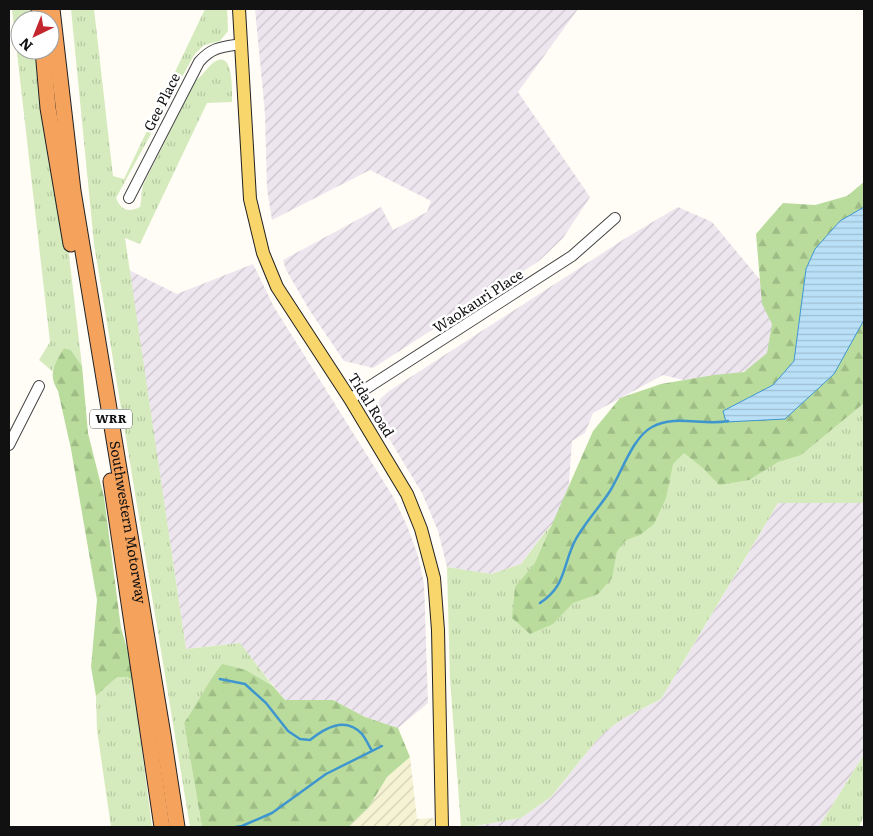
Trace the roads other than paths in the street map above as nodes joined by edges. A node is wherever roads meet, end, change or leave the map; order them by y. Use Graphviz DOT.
graph roads {
  1 [pos="52,9"];
  2 [pos="239,9"];
  3 [pos="241,44"];
  4 [pos="44,60"];
  5 [pos="130,198"];
  6 [pos="615,218"];
  7 [pos="39,386"];
  8 [pos="350,399"];
  9 [pos="9,445"];
  10 [pos="162,827"];
  11 [pos="177,827"];
  12 [pos="442,827"];
  1 -- 11 [label="highway, Southwestern Motorway / WRR"];
  2 -- 3 [label="main road, Tidal Road"];
  3 -- 5 [label="street, Gee Place"];
  3 -- 8 [label="main road, Tidal Road"];
  4 -- 10 [label="highway, Southwestern Motorway / WRR"];
  6 -- 8 [label="street, Waokauri Place"];
  7 -- 9 [label="street"];
  8 -- 12 [label="main road, Tidal Road"];
}
